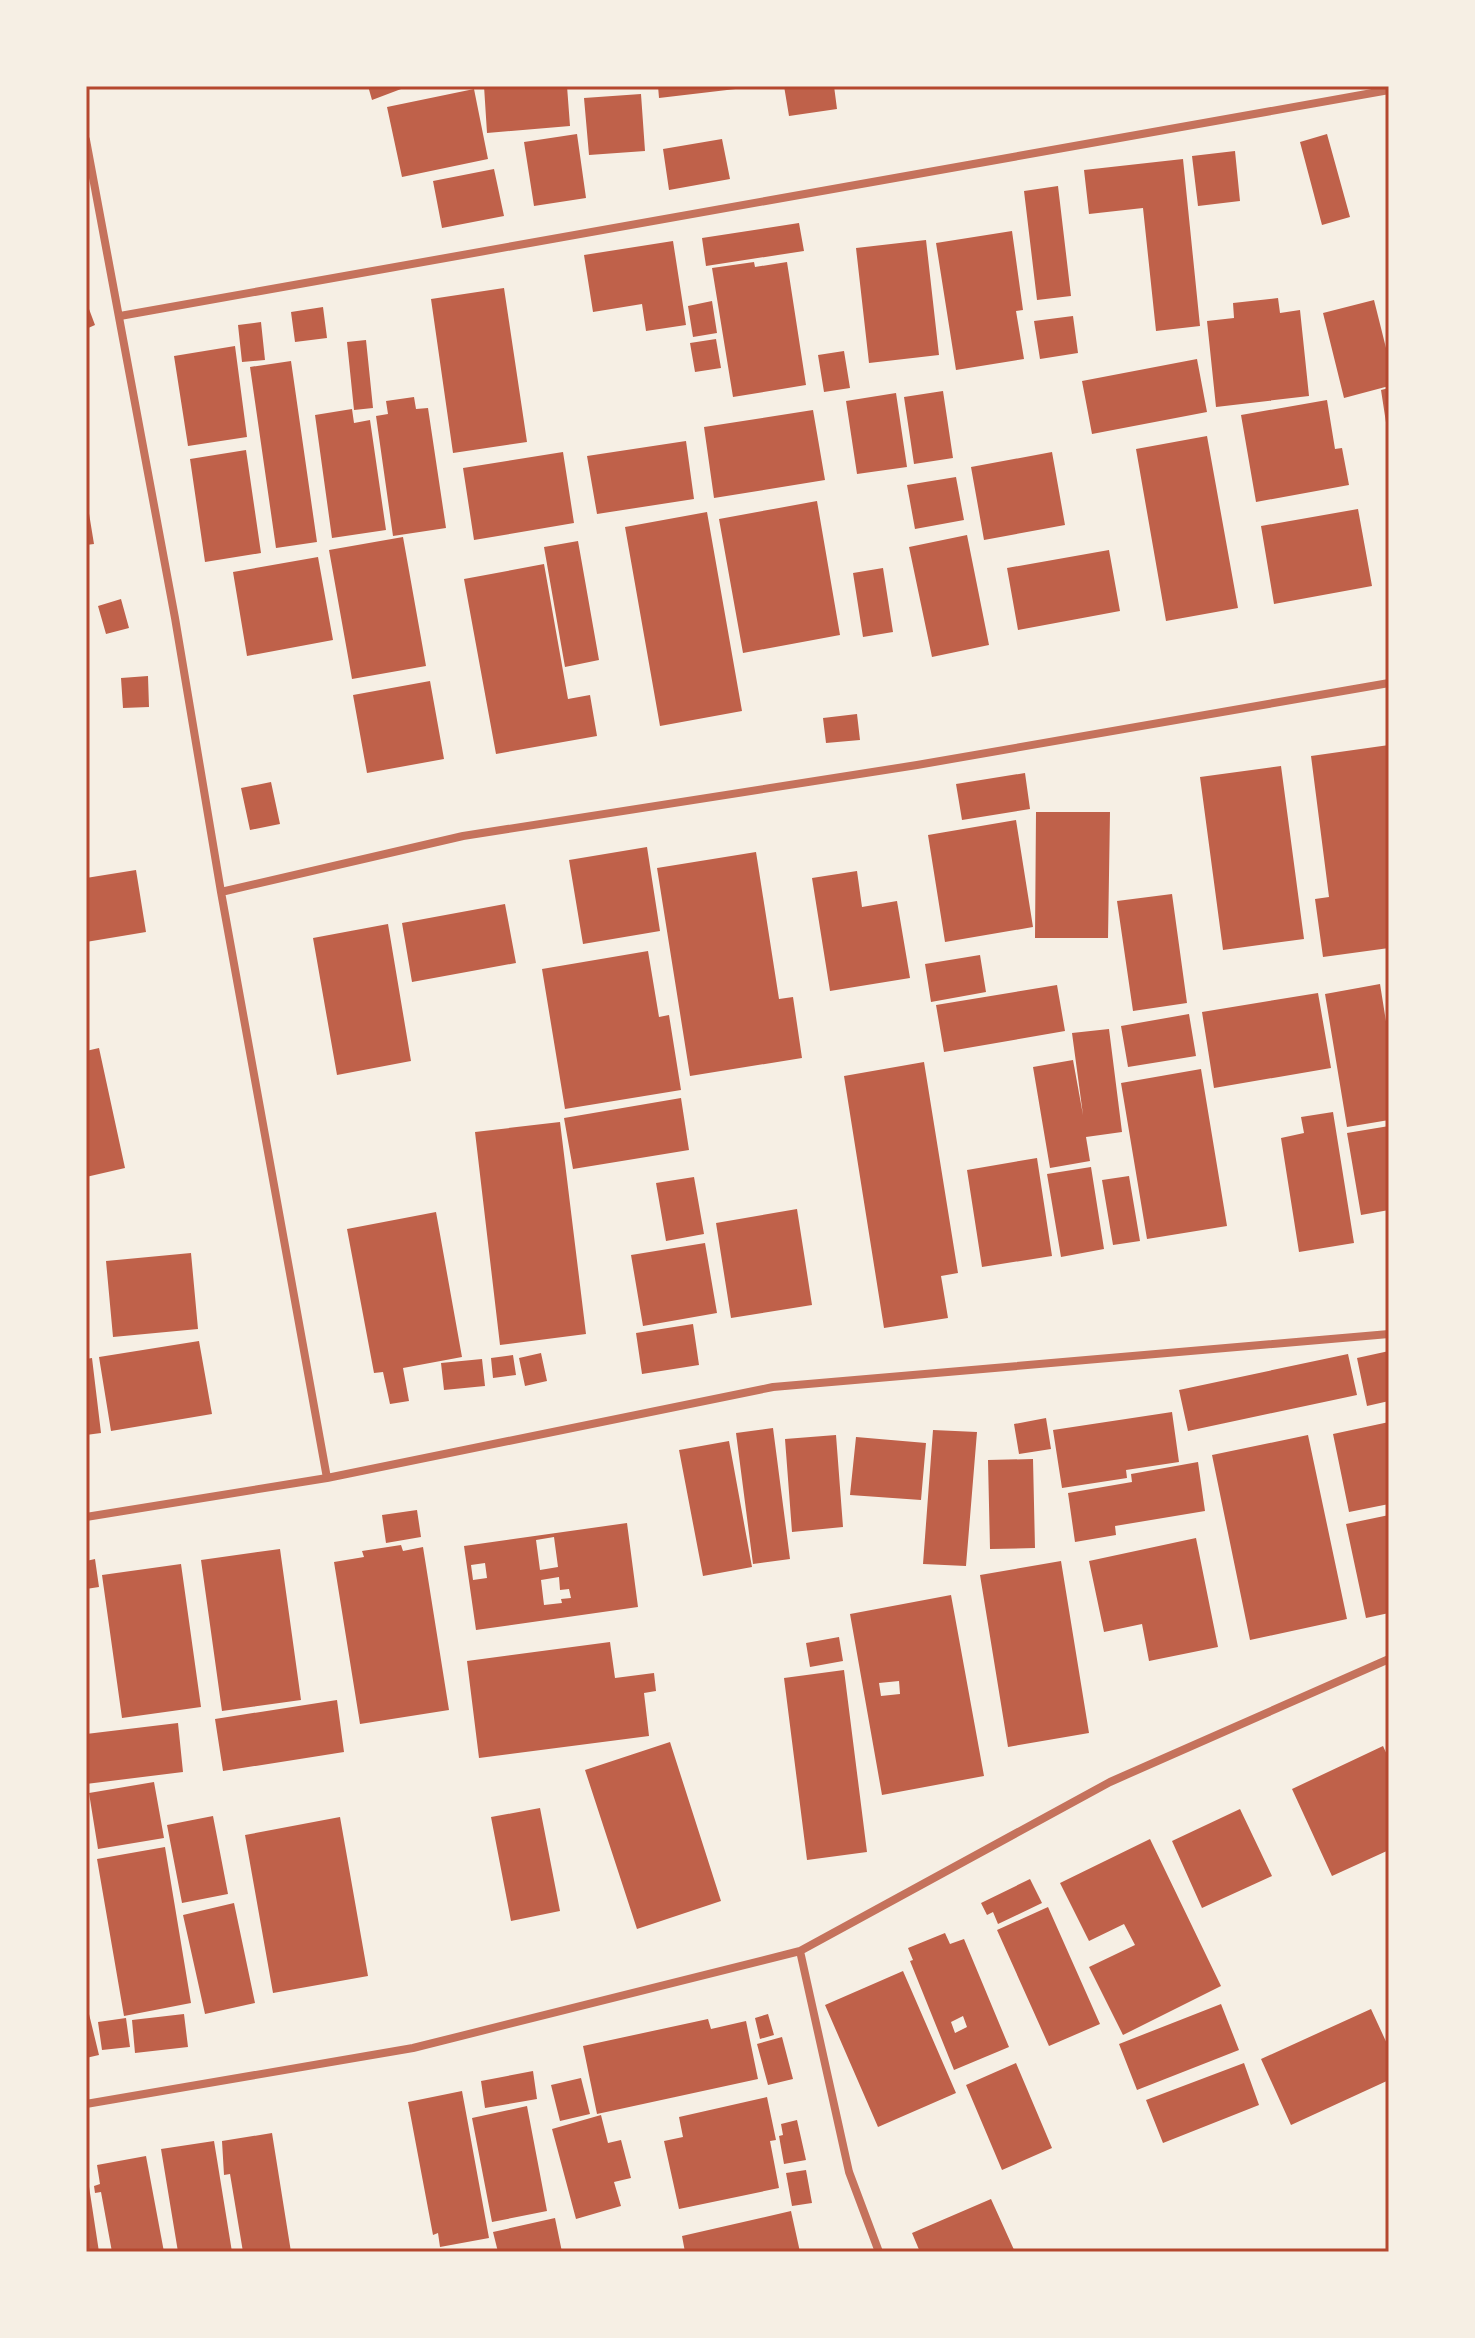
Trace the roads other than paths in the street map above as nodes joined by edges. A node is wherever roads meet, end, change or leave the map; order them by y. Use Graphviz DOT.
graph roads {
  1 [pos="1389,90"];
  2 [pos="86,140"];
  3 [pos="120,316"];
  4 [pos="1389,683"];
  5 [pos="221,892"];
  6 [pos="1389,1334"];
  7 [pos="327,1478"];
  8 [pos="86,1517"];
  9 [pos="1389,1659"];
  10 [pos="800,1951"];
  11 [pos="86,2104"];
  12 [pos="879,2252"];
  1 -- 3 [label="street"];
  2 -- 3 [label="street"];
  3 -- 5 [label="street"];
  4 -- 5 [label="street"];
  5 -- 7 [label="street"];
  6 -- 7 [label="street"];
  7 -- 8 [label="street"];
  9 -- 10 [label="street"];
  10 -- 11 [label="street"];
  10 -- 12 [label="street"];
}
